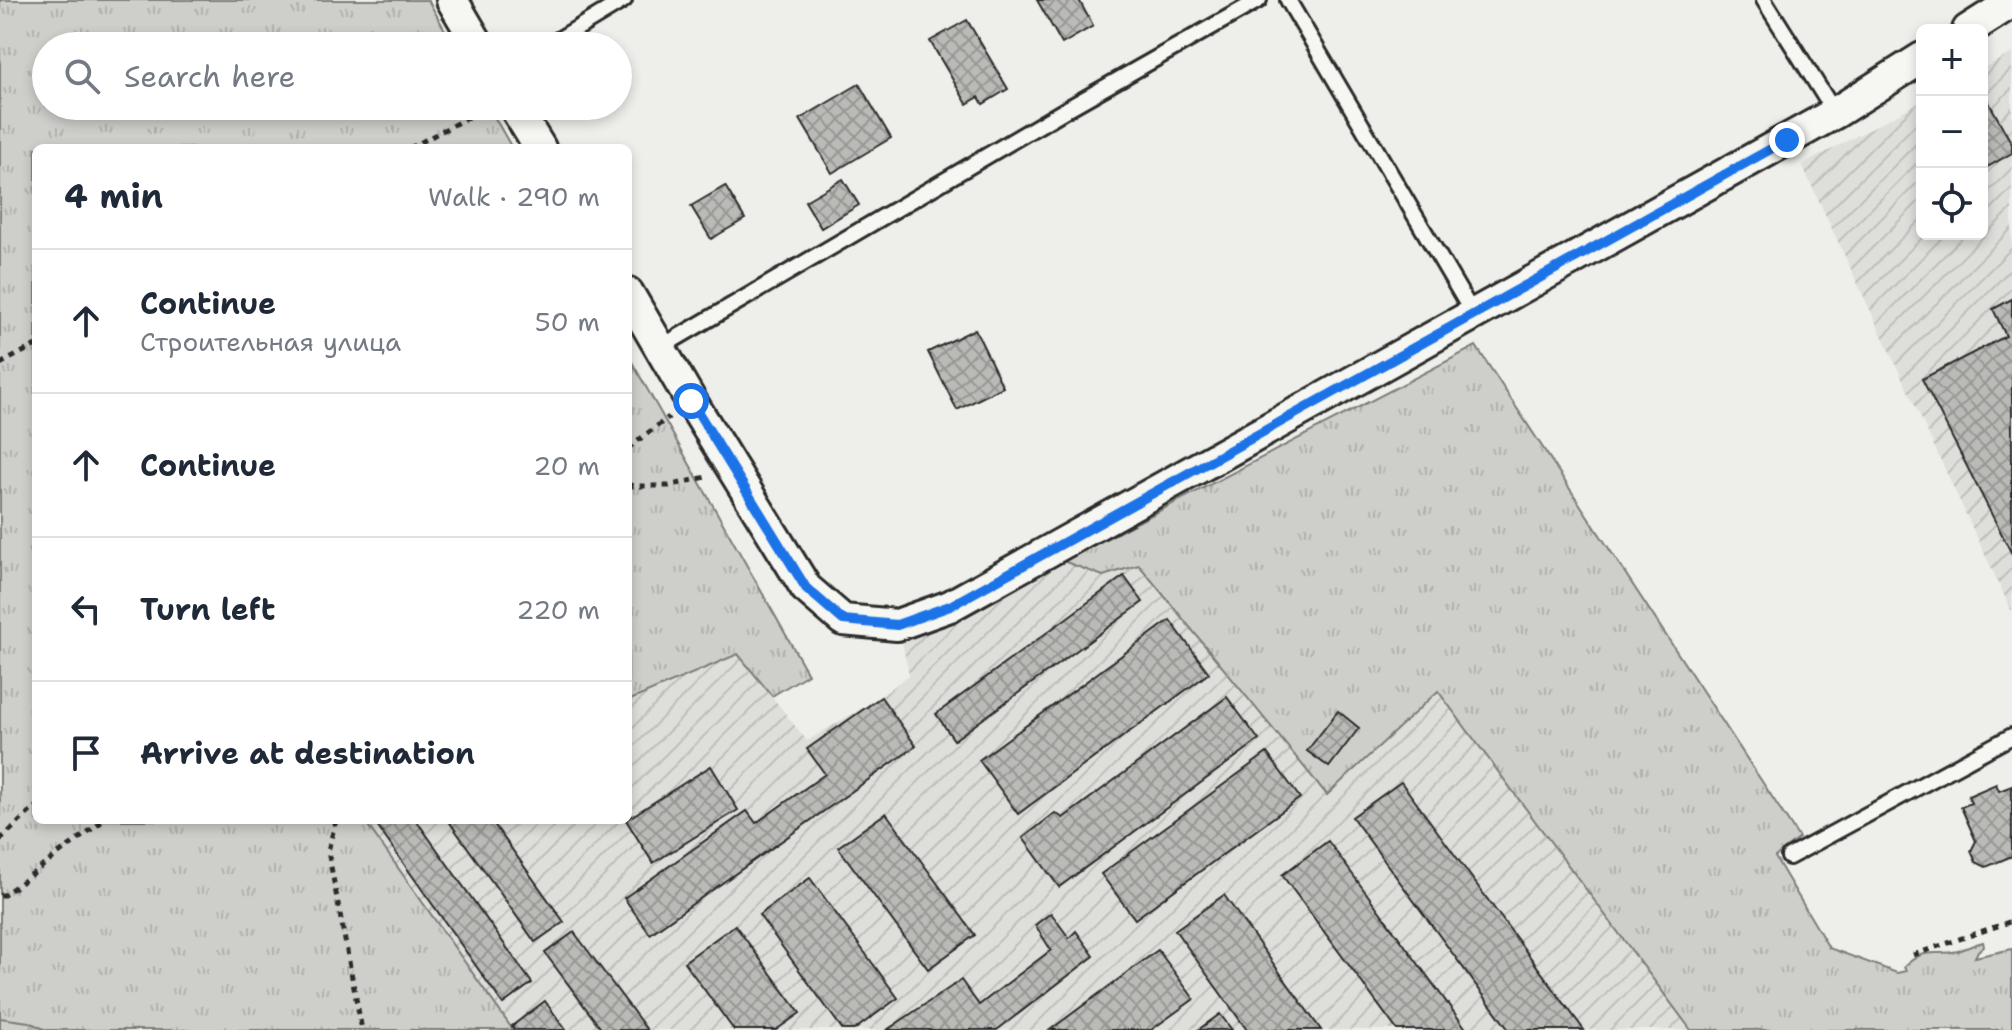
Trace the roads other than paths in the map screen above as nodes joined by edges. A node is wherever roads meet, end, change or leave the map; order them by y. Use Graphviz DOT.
graph roads {
  1 [pos="452,0"];
  2 [pos="624,0"];
  3 [pos="1259,0"];
  4 [pos="1288,0"];
  5 [pos="1764,0"];
  6 [pos="2012,2"];
  7 [pos="1977,24"];
  8 [pos="471,32"];
  9 [pos="571,32"];
  10 [pos="1916,62"];
  11 [pos="1835,113"];
  12 [pos="523,120"];
  13 [pos="538,144"];
  14 [pos="632,300"];
  15 [pos="1473,314"];
  16 [pos="661,347"];
  17 [pos="2012,736"];
  18 [pos="1789,857"];
  1 -- 8 [label="street"];
  2 -- 9 [label="lane"];
  3 -- 16 [label="lane"];
  4 -- 15 [label="lane"];
  5 -- 11 [label="lane"];
  6 -- 7 [label="street"];
  10 -- 11 [label="street"];
  11 -- 15 [label="street"];
  12 -- 13 [label="street"];
  14 -- 16 [label="street"];
  15 -- 16 [label="street"];
  17 -- 18 [label="lane"];
}
